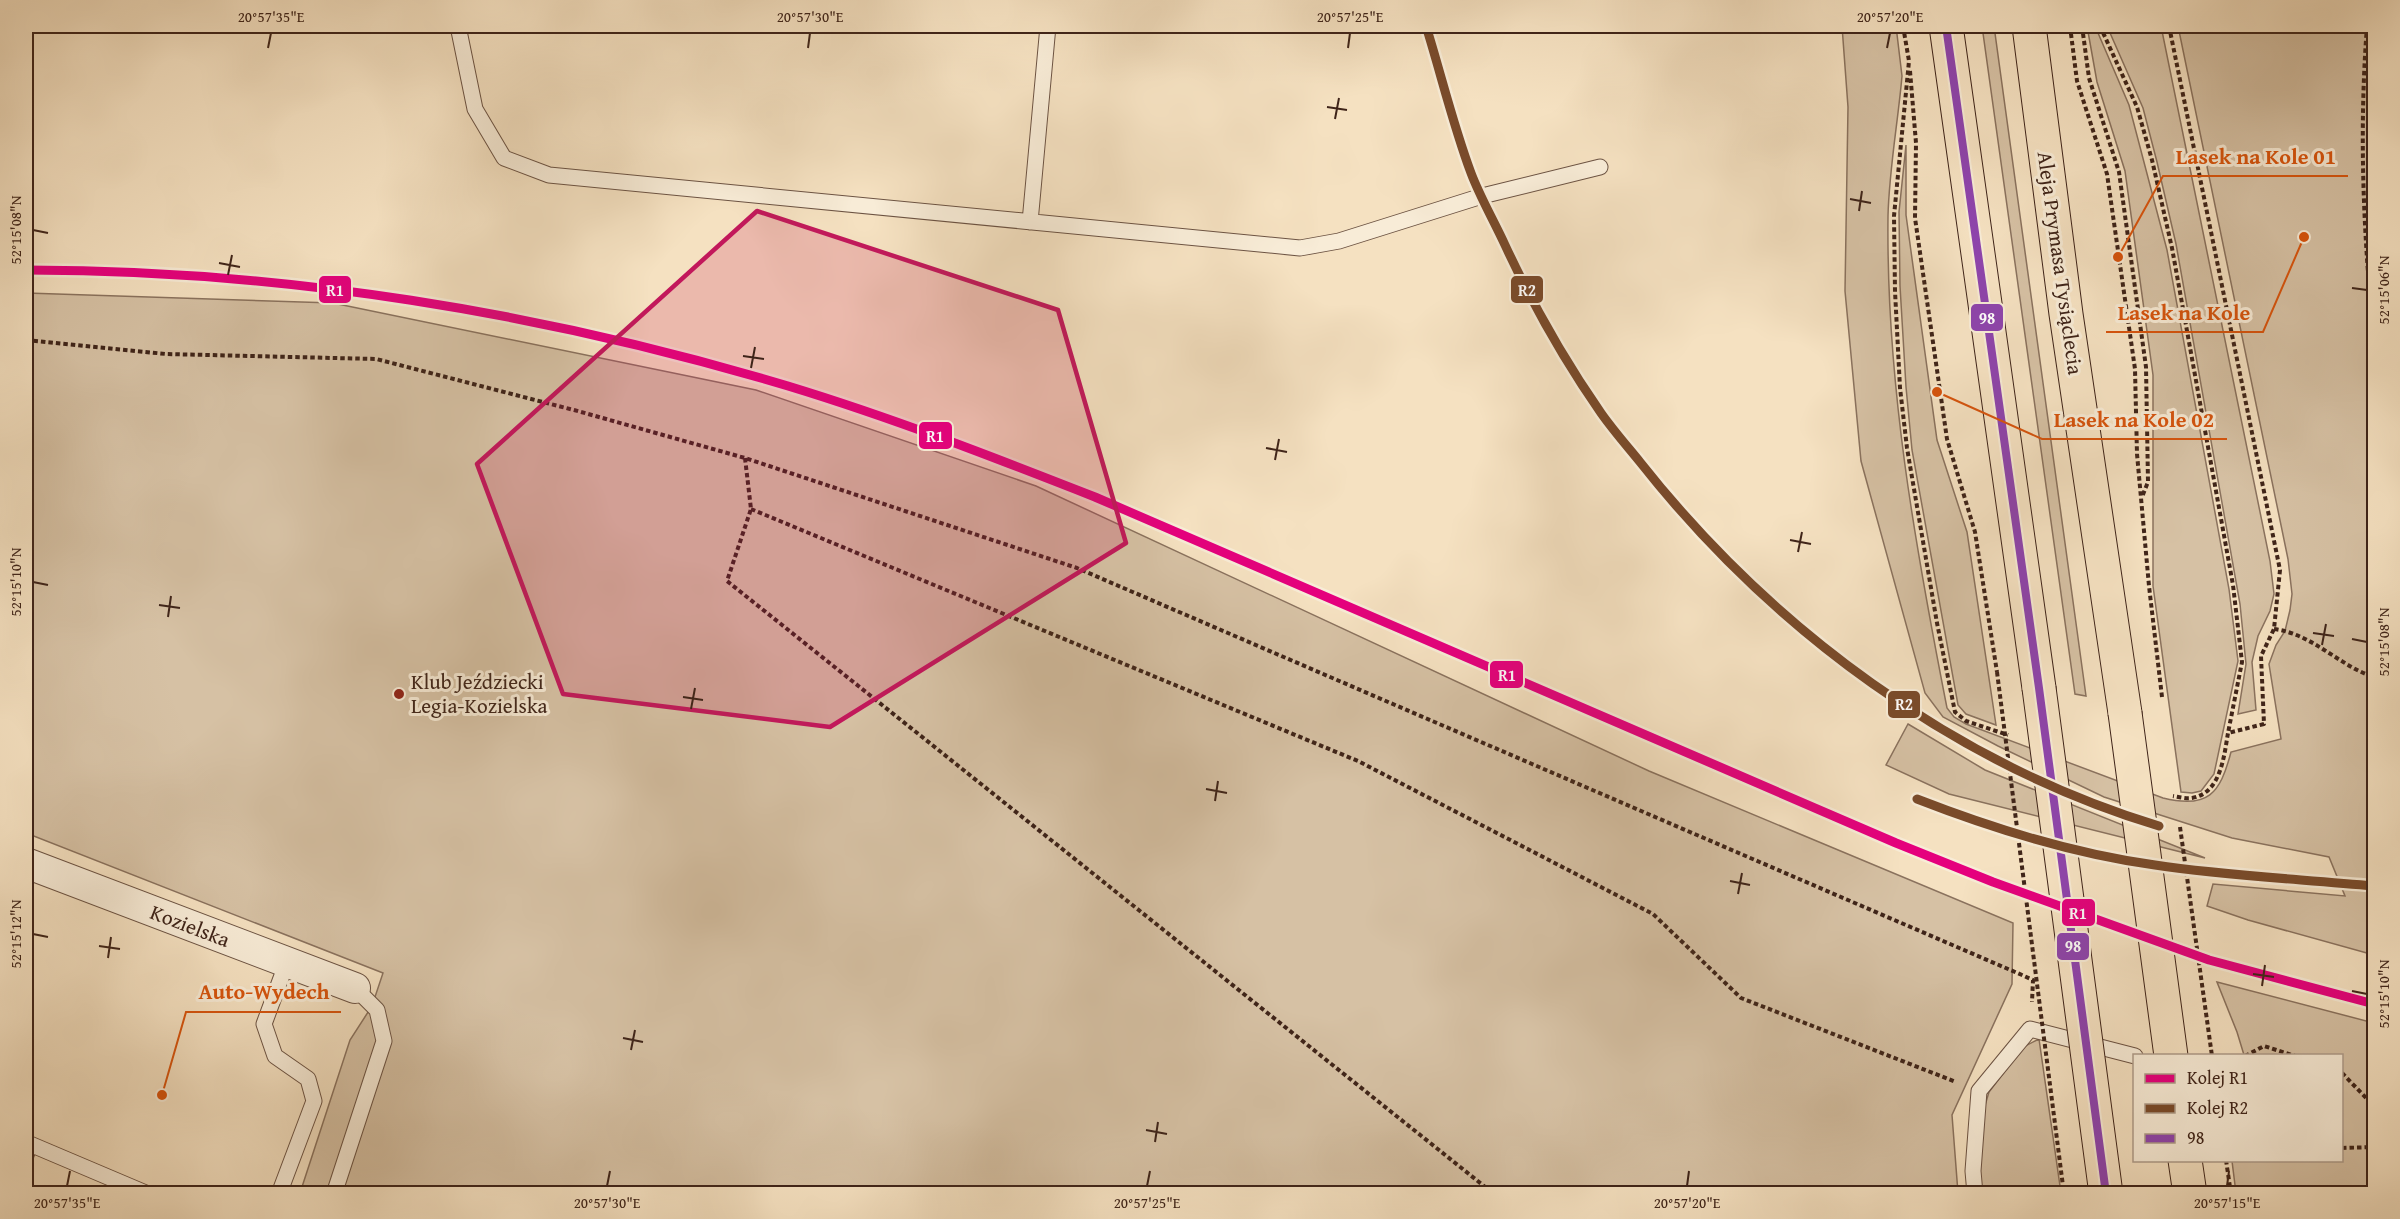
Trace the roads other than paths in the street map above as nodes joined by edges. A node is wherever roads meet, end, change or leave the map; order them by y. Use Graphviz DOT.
graph roads {
  1 [pos="459,26"];
  2 [pos="1048,26"];
  3 [pos="1946,26"];
  4 [pos="2030,26"];
  5 [pos="1600,167"];
  6 [pos="1030,222"];
  7 [pos="26,863"];
  8 [pos="287,962"];
  9 [pos="355,988"];
  10 [pos="2171,1054"];
  11 [pos="2133,1055"];
  12 [pos="26,1155"];
  13 [pos="2186,1162"];
  14 [pos="148,1194"];
  15 [pos="279,1194"];
  16 [pos="334,1194"];
  17 [pos="1975,1194"];
  18 [pos="2106,1194"];
  19 [pos="2190,1194"];
  1 -- 6 [label="lane"];
  2 -- 6 [label="lane"];
  3 -- 18 [label="main road, bridge"];
  4 -- 10 [label="main road, Aleja Prymasa Tysiąclecia, bridge"];
  5 -- 6 [label="lane"];
  7 -- 8 [label="street, Kozielska"];
  8 -- 9 [label="street, Kozielska"];
  8 -- 15 [label="lane"];
  9 -- 16 [label="lane"];
  11 -- 17 [label="lane"];
  12 -- 14 [label="lane"];
  13 -- 19 [label="main road"];
}
